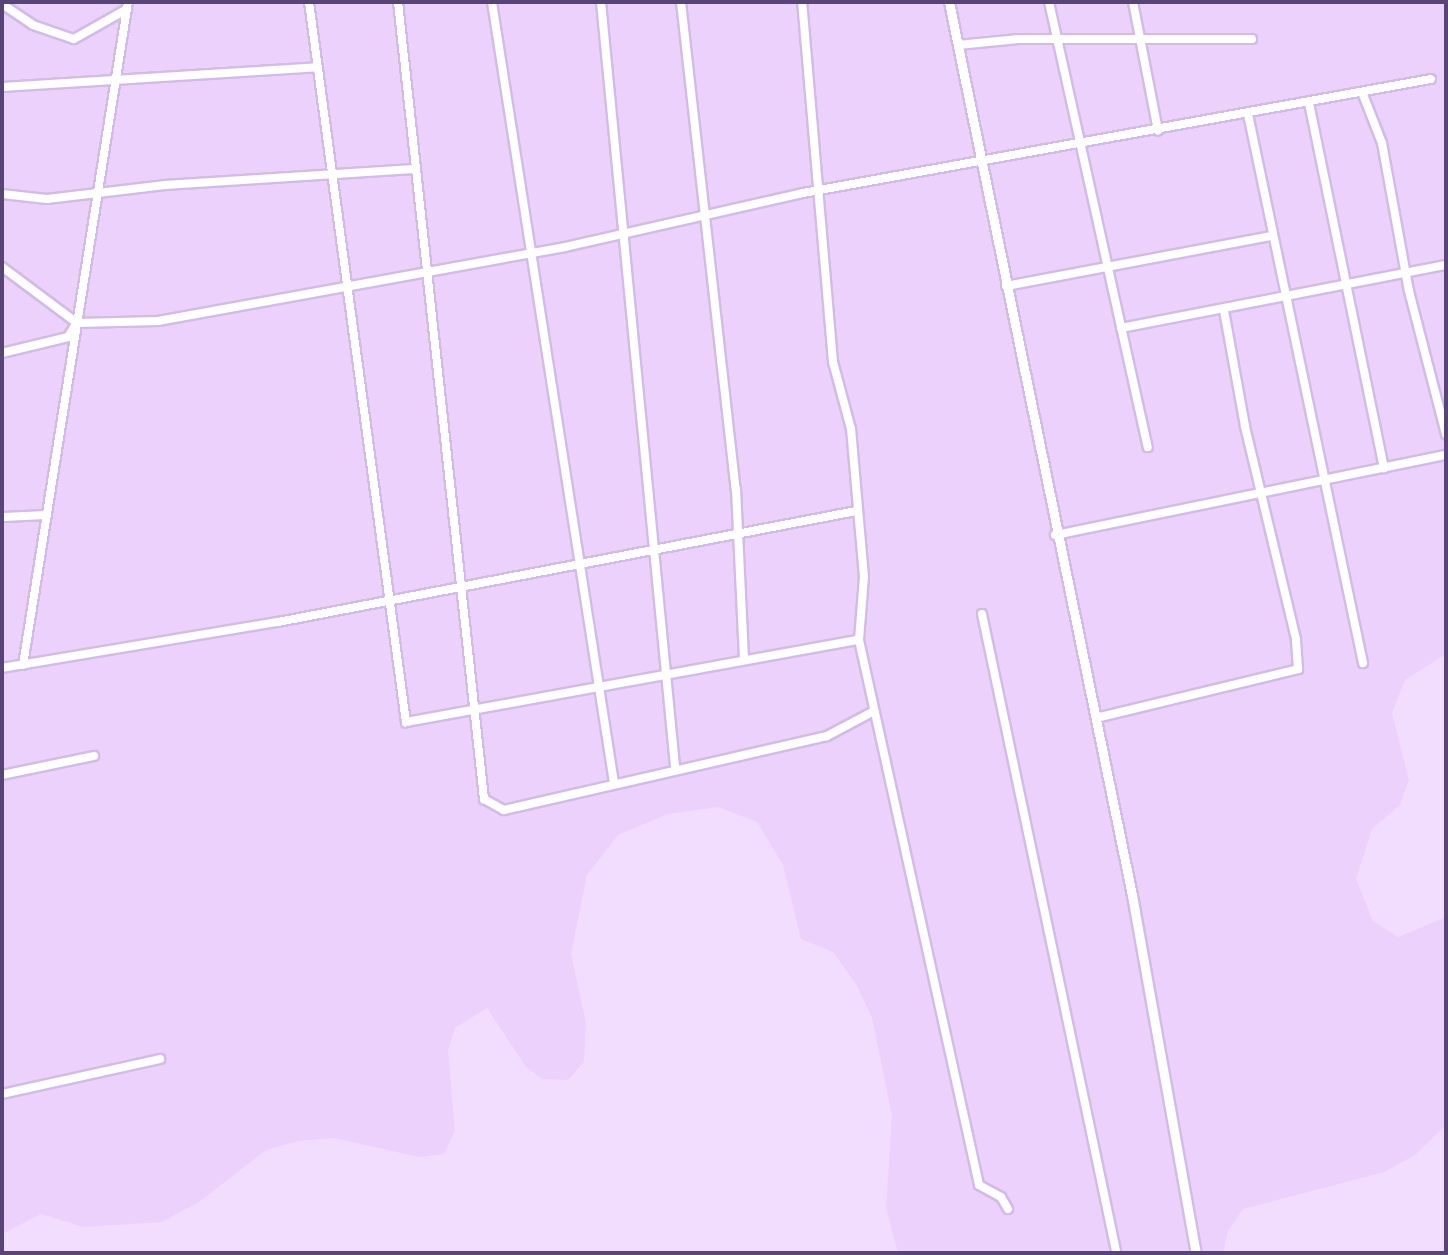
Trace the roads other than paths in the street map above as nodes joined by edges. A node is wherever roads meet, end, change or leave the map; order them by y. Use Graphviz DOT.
graph roads {
  1 [pos="309,2"];
  2 [pos="398,2"];
  3 [pos="492,2"];
  4 [pos="601,2"];
  5 [pos="681,2"];
  6 [pos="802,2"];
  7 [pos="949,2"];
  8 [pos="1049,2"];
  9 [pos="1133,2"];
  10 [pos="2,4"];
  11 [pos="128,6"];
  12 [pos="1140,37"];
  13 [pos="1057,38"];
  14 [pos="1252,39"];
  15 [pos="958,45"];
  16 [pos="317,67"];
  17 [pos="1431,79"];
  18 [pos="116,81"];
  19 [pos="2,87"];
  20 [pos="1362,92"];
  21 [pos="1309,103"];
  22 [pos="1248,114"];
  23 [pos="1158,131"];
  24 [pos="1079,146"];
  25 [pos="981,165"];
  26 [pos="413,169"];
  27 [pos="330,176"];
  28 [pos="820,191"];
  29 [pos="98,193"];
  30 [pos="2,194"];
  31 [pos="705,219"];
  32 [pos="626,235"];
  33 [pos="1270,236"];
  34 [pos="532,254"];
  35 [pos="1446,265"];
  36 [pos="2,267"];
  37 [pos="1107,267"];
  38 [pos="1406,273"];
  39 [pos="430,274"];
  40 [pos="1346,285"];
  41 [pos="1006,286"];
  42 [pos="349,289"];
  43 [pos="1284,298"];
  44 [pos="1224,310"];
  45 [pos="77,323"];
  46 [pos="1121,328"];
  47 [pos="2,353"];
  48 [pos="1446,434"];
  49 [pos="1148,447"];
  50 [pos="1446,455"];
  51 [pos="1384,468"];
  52 [pos="1323,480"];
  53 [pos="1261,492"];
  54 [pos="856,511"];
  55 [pos="47,515"];
  56 [pos="2,517"];
  57 [pos="738,533"];
  58 [pos="1055,535"];
  59 [pos="655,551"];
  60 [pos="582,562"];
  61 [pos="464,583"];
  62 [pos="389,601"];
  63 [pos="982,614"];
  64 [pos="859,640"];
  65 [pos="744,659"];
  66 [pos="1363,663"];
  67 [pos="23,665"];
  68 [pos="2,668"];
  69 [pos="664,673"];
  70 [pos="600,685"];
  71 [pos="476,709"];
  72 [pos="874,711"];
  73 [pos="1096,718"];
  74 [pos="94,756"];
  75 [pos="675,767"];
  76 [pos="2,775"];
  77 [pos="614,783"];
  78 [pos="160,1059"];
  79 [pos="2,1094"];
  80 [pos="1008,1209"];
  81 [pos="1116,1251"];
  82 [pos="1196,1253"];
  1 -- 16 [label="street"];
  2 -- 26 [label="street"];
  3 -- 34 [label="street"];
  4 -- 32 [label="street"];
  5 -- 31 [label="street"];
  6 -- 28 [label="street"];
  7 -- 15 [label="street"];
  8 -- 13 [label="street"];
  9 -- 12 [label="street"];
  10 -- 11 [label="street"];
  11 -- 18 [label="street"];
  12 -- 13 [label="street"];
  12 -- 14 [label="street"];
  12 -- 23 [label="street"];
  13 -- 15 [label="street"];
  13 -- 24 [label="street"];
  15 -- 25 [label="street"];
  16 -- 18 [label="street"];
  16 -- 27 [label="street"];
  17 -- 20 [label="street"];
  18 -- 19 [label="street"];
  18 -- 29 [label="street"];
  20 -- 21 [label="street"];
  20 -- 38 [label="street"];
  21 -- 22 [label="street"];
  21 -- 40 [label="street"];
  22 -- 23 [label="street"];
  22 -- 33 [label="street"];
  23 -- 24 [label="street"];
  24 -- 25 [label="street"];
  24 -- 37 [label="street"];
  25 -- 28 [label="street"];
  25 -- 41 [label="street"];
  26 -- 27 [label="street"];
  26 -- 39 [label="street"];
  27 -- 29 [label="street"];
  27 -- 42 [label="street"];
  28 -- 31 [label="street"];
  28 -- 54 [label="street"];
  29 -- 30 [label="street"];
  29 -- 45 [label="street"];
  31 -- 32 [label="street"];
  31 -- 57 [label="street"];
  32 -- 34 [label="street"];
  32 -- 59 [label="street"];
  33 -- 37 [label="street"];
  33 -- 43 [label="street"];
  34 -- 39 [label="street"];
  34 -- 60 [label="street"];
  35 -- 38 [label="street"];
  36 -- 45 [label="street"];
  37 -- 41 [label="street"];
  37 -- 46 [label="street"];
  38 -- 40 [label="street"];
  38 -- 48 [label="street"];
  39 -- 42 [label="street"];
  39 -- 61 [label="street"];
  40 -- 43 [label="street"];
  40 -- 51 [label="street"];
  41 -- 58 [label="street"];
  42 -- 45 [label="street"];
  42 -- 62 [label="street"];
  43 -- 44 [label="street"];
  43 -- 52 [label="street"];
  44 -- 46 [label="street"];
  44 -- 53 [label="street"];
  45 -- 47 [label="street"];
  45 -- 55 [label="street"];
  46 -- 49 [label="street"];
  50 -- 51 [label="street"];
  51 -- 52 [label="street"];
  52 -- 53 [label="street"];
  52 -- 66 [label="street"];
  53 -- 58 [label="street"];
  53 -- 73 [label="street"];
  54 -- 57 [label="street"];
  54 -- 64 [label="street"];
  55 -- 56 [label="street"];
  55 -- 67 [label="street"];
  57 -- 59 [label="street"];
  57 -- 65 [label="street"];
  58 -- 73 [label="street"];
  59 -- 60 [label="street"];
  59 -- 69 [label="street"];
  60 -- 61 [label="street"];
  60 -- 70 [label="street"];
  61 -- 62 [label="street"];
  61 -- 71 [label="street"];
  62 -- 67 [label="street"];
  62 -- 71 [label="street"];
  63 -- 81 [label="street"];
  64 -- 65 [label="street"];
  64 -- 72 [label="street"];
  65 -- 69 [label="street"];
  67 -- 68 [label="street"];
  69 -- 70 [label="street"];
  69 -- 75 [label="street"];
  70 -- 71 [label="street"];
  70 -- 77 [label="street"];
  71 -- 77 [label="street"];
  72 -- 75 [label="street"];
  72 -- 80 [label="street"];
  73 -- 82 [label="street"];
  74 -- 76 [label="street"];
  75 -- 77 [label="street"];
  78 -- 79 [label="street"];
}
